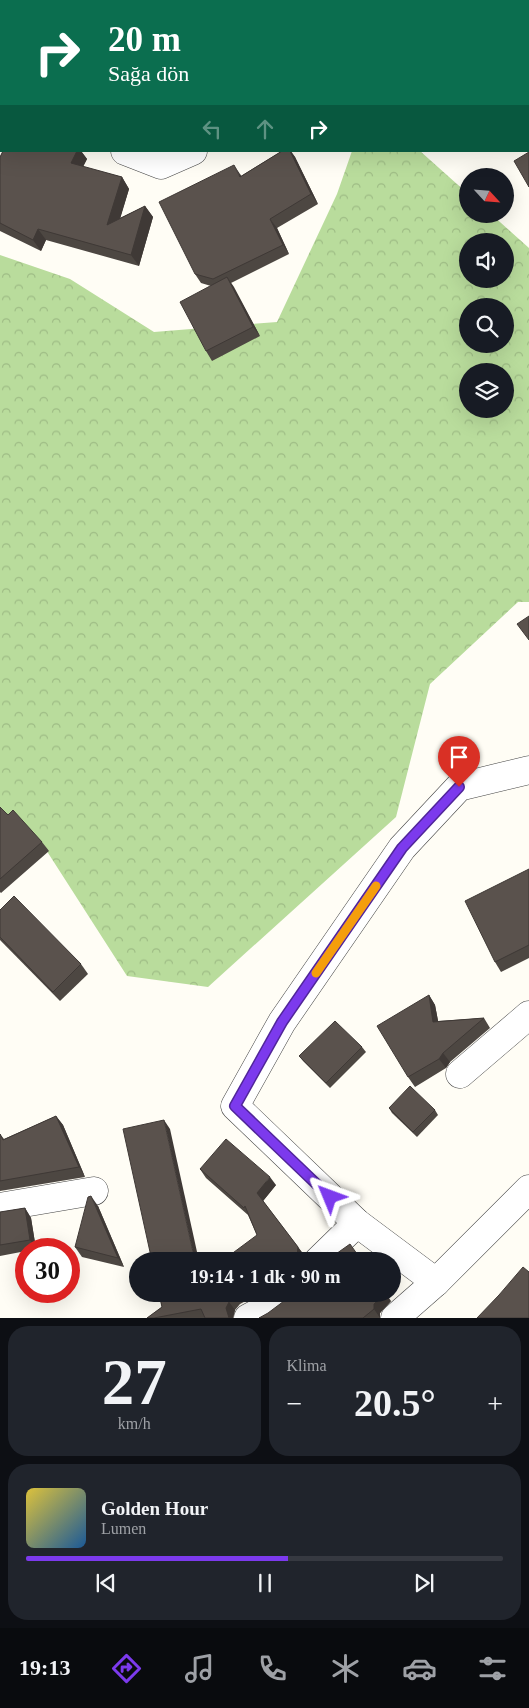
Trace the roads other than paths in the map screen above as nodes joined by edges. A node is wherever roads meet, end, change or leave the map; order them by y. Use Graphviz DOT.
graph roads {
  1 [pos="127,152"];
  2 [pos="191,152"];
  3 [pos="529,770"];
  4 [pos="529,1015"];
  5 [pos="460,1074"];
  6 [pos="529,1189"];
  7 [pos="94,1191"];
  8 [pos="0,1207"];
  9 [pos="357,1224"];
  10 [pos="327,1252"];
  11 [pos="436,1282"];
  12 [pos="274,1302"];
  13 [pos="248,1318"];
  14 [pos="395,1318"];
  1 -- 2 [label="street"];
  3 -- 9 [label="street"];
  4 -- 5 [label="street"];
  6 -- 11 [label="street"];
  7 -- 8 [label="street"];
  9 -- 10 [label="street"];
  9 -- 11 [label="street"];
  11 -- 14 [label="street"];
  12 -- 13 [label="street"];
}
